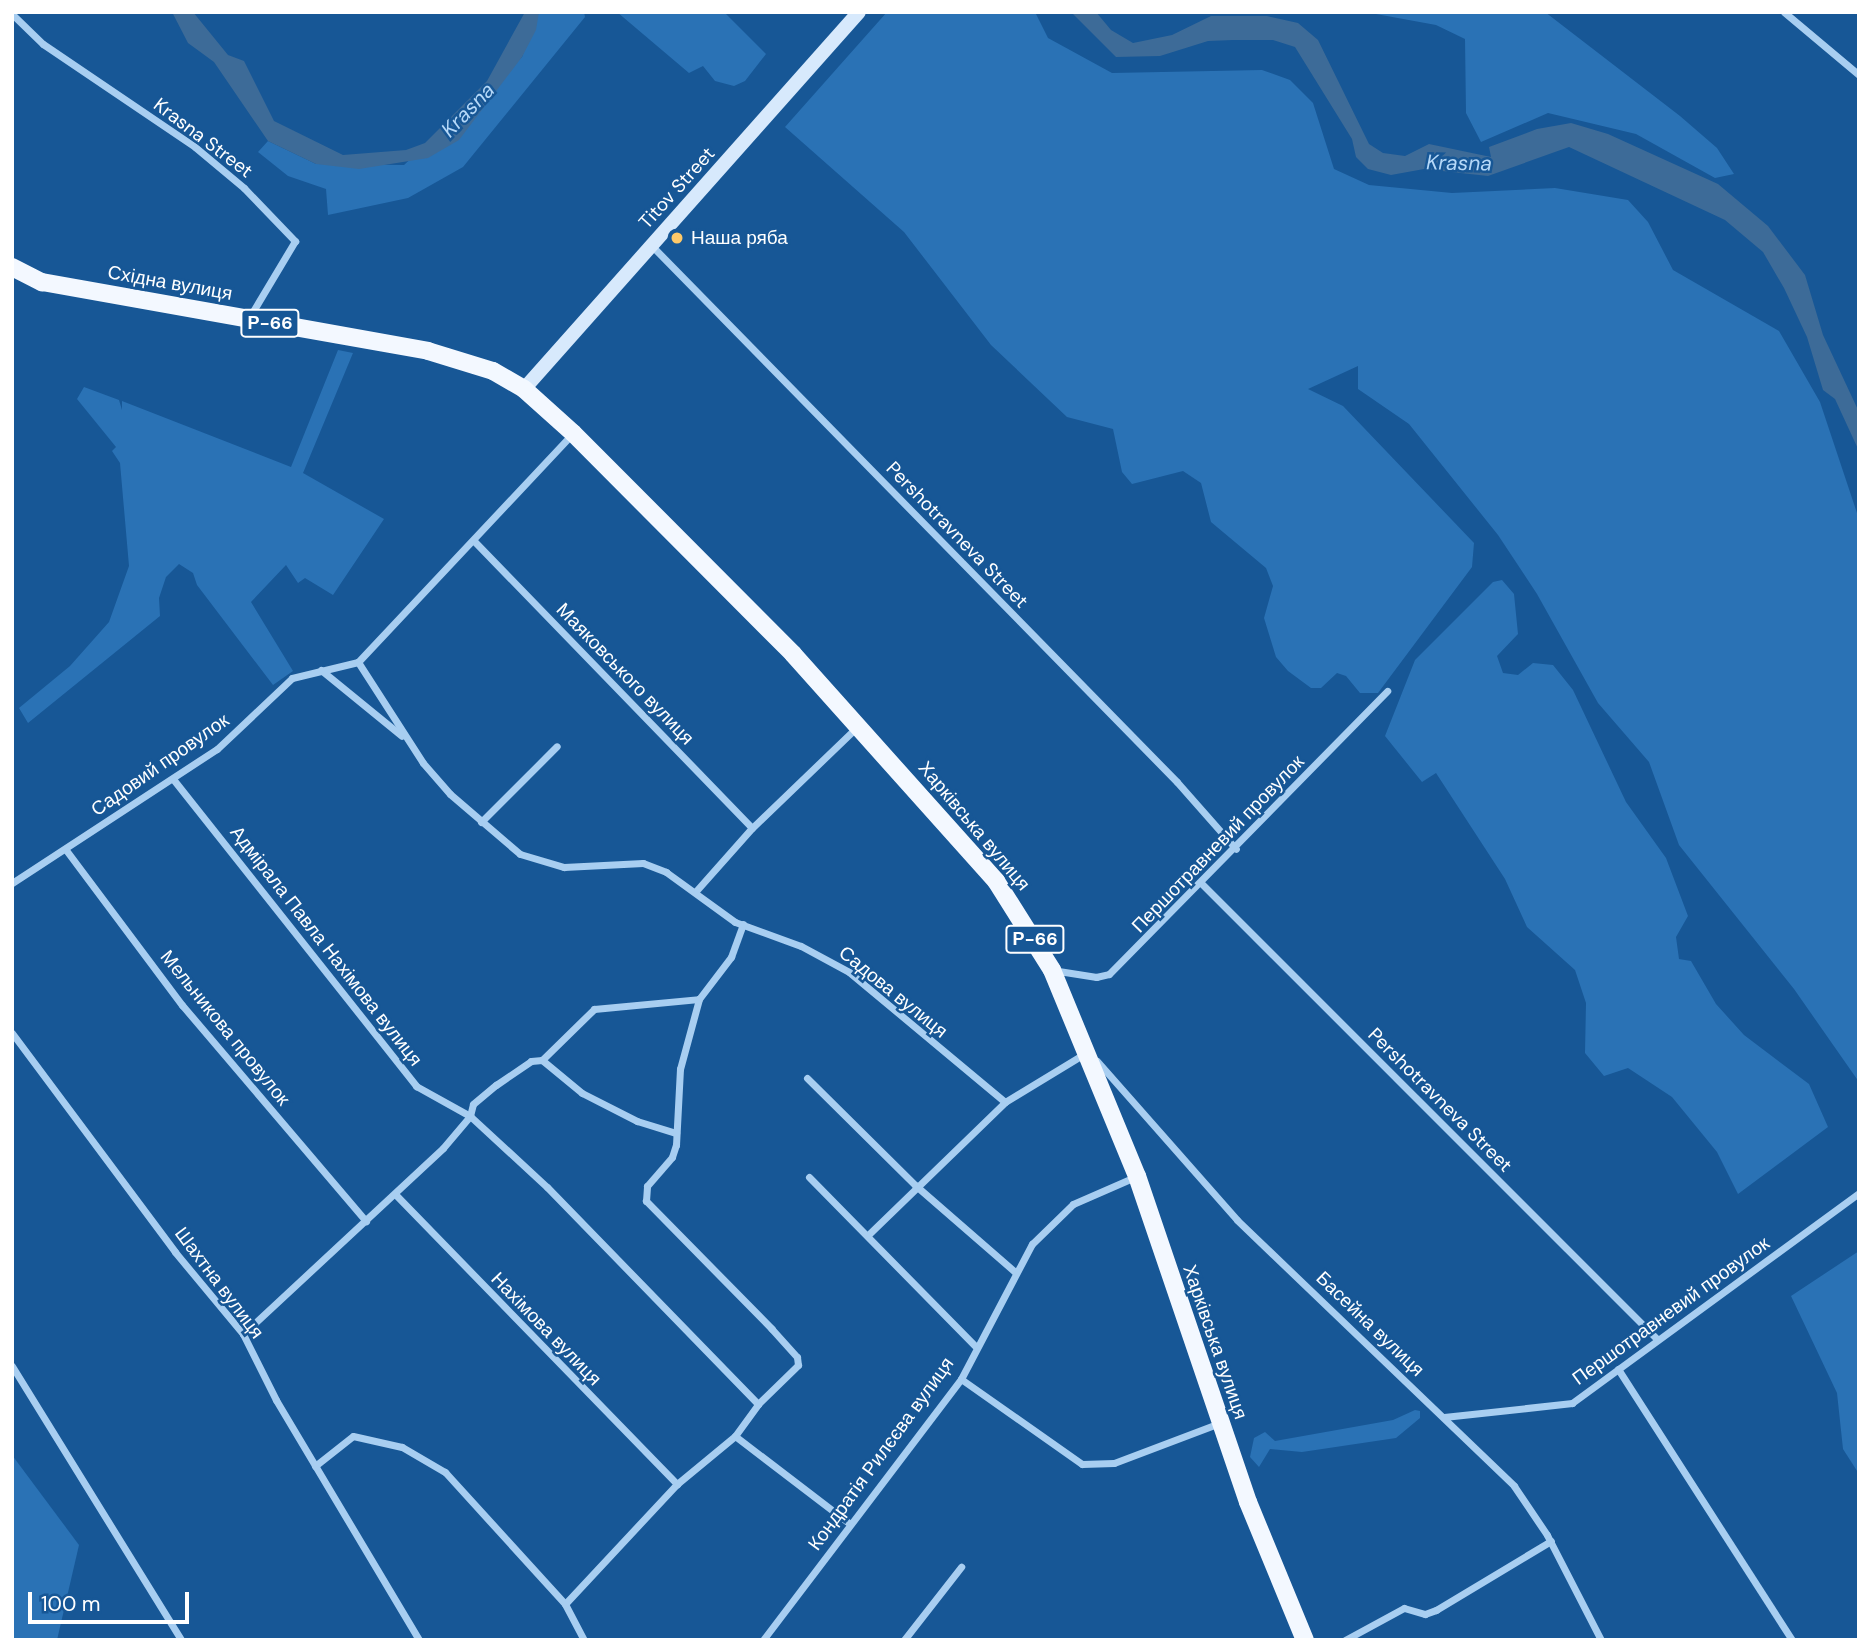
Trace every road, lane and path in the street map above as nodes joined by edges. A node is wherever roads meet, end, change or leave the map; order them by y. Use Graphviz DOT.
graph roads {
  1 [pos="859,12"];
  2 [pos="1784,12"];
  3 [pos="12,14"];
  4 [pos="1859,75"];
  5 [pos="652,246"];
  6 [pos="12,267"];
  7 [pos="249,319"];
  8 [pos="524,389"];
  9 [pos="573,433"];
  10 [pos="475,541"];
  11 [pos="358,662"];
  12 [pos="321,670"];
  13 [pos="1387,691"];
  14 [pos="859,725"];
  15 [pos="407,740"];
  16 [pos="557,746"];
  17 [pos="173,779"];
  18 [pos="481,822"];
  19 [pos="752,828"];
  20 [pos="1236,849"];
  21 [pos="66,850"];
  22 [pos="12,883"];
  23 [pos="1202,884"];
  24 [pos="696,891"];
  25 [pos="743,924"];
  26 [pos="1052,970"];
  27 [pos="699,999"];
  28 [pos="12,1033"];
  29 [pos="1088,1051"];
  30 [pos="542,1060"];
  31 [pos="807,1078"];
  32 [pos="1005,1102"];
  33 [pos="470,1116"];
  34 [pos="676,1133"];
  35 [pos="1137,1176"];
  36 [pos="809,1177"];
  37 [pos="915,1185"];
  38 [pos="1859,1193"];
  39 [pos="395,1194"];
  40 [pos="366,1221"];
  41 [pos="869,1234"];
  42 [pos="1015,1272"];
  43 [pos="243,1334"];
  44 [pos="1656,1338"];
  45 [pos="975,1346"];
  46 [pos="12,1366"];
  47 [pos="1618,1369"];
  48 [pos="961,1379"];
  49 [pos="758,1404"];
  50 [pos="1444,1417"];
  51 [pos="1220,1422"];
  52 [pos="735,1436"];
  53 [pos="316,1466"];
  54 [pos="677,1484"];
  55 [pos="850,1524"];
  56 [pos="1551,1541"];
  57 [pos="961,1567"];
  58 [pos="565,1604"];
  59 [pos="181,1640"];
  60 [pos="419,1640"];
  61 [pos="584,1640"];
  62 [pos="763,1640"];
  63 [pos="904,1640"];
  64 [pos="1305,1640"];
  65 [pos="1345,1640"];
  66 [pos="1601,1640"];
  67 [pos="1792,1640"];
  1 -- 5 [label="street, Titov Street"];
  2 -- 4 [label="street"];
  3 -- 7 [label="street, Krasna Street"];
  5 -- 8 [label="street, Titov Street"];
  5 -- 20 [label="street, Pershotravneva Street"];
  6 -- 7 [label="main road, Східна вулиця / Р-66"];
  7 -- 8 [label="main road, Східна вулиця / Р-66"];
  8 -- 9 [label="main road, Харківська вулиця / Р-66"];
  9 -- 10 [label="street"];
  9 -- 14 [label="main road, Харківська вулиця / Р-66"];
  10 -- 11 [label="street"];
  10 -- 19 [label="street, Маяковського вулиця"];
  11 -- 12 [label="street, Садовий провулок"];
  11 -- 15 [label="street, Садова вулиця"];
  12 -- 15 [label="street"];
  12 -- 17 [label="street, Садовий провулок"];
  13 -- 20 [label="street, Першотравневий провулок"];
  14 -- 19 [label="street"];
  14 -- 26 [label="main road, Харківська вулиця / Р-66"];
  15 -- 18 [label="street, Садова вулиця"];
  16 -- 18 [label="street"];
  17 -- 21 [label="street, Садовий провулок"];
  17 -- 33 [label="street, Адмірала Павла Нахімова вулиця"];
  18 -- 24 [label="street, Садова вулиця"];
  19 -- 24 [label="street"];
  20 -- 23 [label="street, Першотравневий провулок"];
  21 -- 22 [label="street, Садовий провулок"];
  21 -- 40 [label="street, Мельникова провулок"];
  23 -- 26 [label="street, Першотравневий провулок"];
  23 -- 44 [label="street, Pershotravneva Street"];
  24 -- 25 [label="street, Садова вулиця"];
  25 -- 27 [label="street"];
  25 -- 32 [label="street, Садова вулиця"];
  26 -- 29 [label="main road, Харківська вулиця / Р-66"];
  27 -- 30 [label="street"];
  27 -- 34 [label="street"];
  28 -- 43 [label="street, Шахтна вулиця"];
  29 -- 32 [label="street"];
  29 -- 35 [label="main road, Харківська вулиця / Р-66"];
  29 -- 50 [label="street, Басейна вулиця"];
  30 -- 33 [label="street"];
  30 -- 34 [label="street"];
  31 -- 37 [label="street"];
  32 -- 37 [label="street"];
  33 -- 39 [label="street"];
  33 -- 49 [label="street, Адмірала Павла Нахімова вулиця"];
  34 -- 49 [label="street"];
  35 -- 42 [label="street, Кондратія Рилєєва вулиця"];
  35 -- 51 [label="main road, Харківська вулиця / Р-66"];
  36 -- 41 [label="street"];
  37 -- 41 [label="street"];
  37 -- 42 [label="street"];
  38 -- 44 [label="street, Першотравневий провулок"];
  39 -- 40 [label="street"];
  39 -- 54 [label="street, Нахімова вулиця"];
  40 -- 43 [label="street"];
  41 -- 45 [label="street"];
  42 -- 45 [label="street, Кондратія Рилєєва вулиця"];
  43 -- 53 [label="street, Шахтна вулиця"];
  44 -- 47 [label="street, Першотравневий провулок"];
  45 -- 48 [label="street, Кондратія Рилєєва вулиця"];
  46 -- 59 [label="street"];
  47 -- 50 [label="street, Першотравневий провулок"];
  47 -- 67 [label="street"];
  48 -- 51 [label="street"];
  48 -- 55 [label="street, Кондратія Рилєєва вулиця"];
  49 -- 52 [label="street"];
  50 -- 56 [label="street, Басейна вулиця"];
  51 -- 64 [label="main road, Харківська вулиця / Р-66"];
  52 -- 54 [label="street"];
  52 -- 55 [label="street"];
  53 -- 58 [label="street"];
  53 -- 60 [label="street, Шахтна вулиця"];
  54 -- 58 [label="street"];
  55 -- 62 [label="street, Кондратія Рилєєва вулиця"];
  56 -- 65 [label="street"];
  56 -- 66 [label="street, Басейна вулиця"];
  57 -- 63 [label="street"];
  58 -- 61 [label="street"];
}
